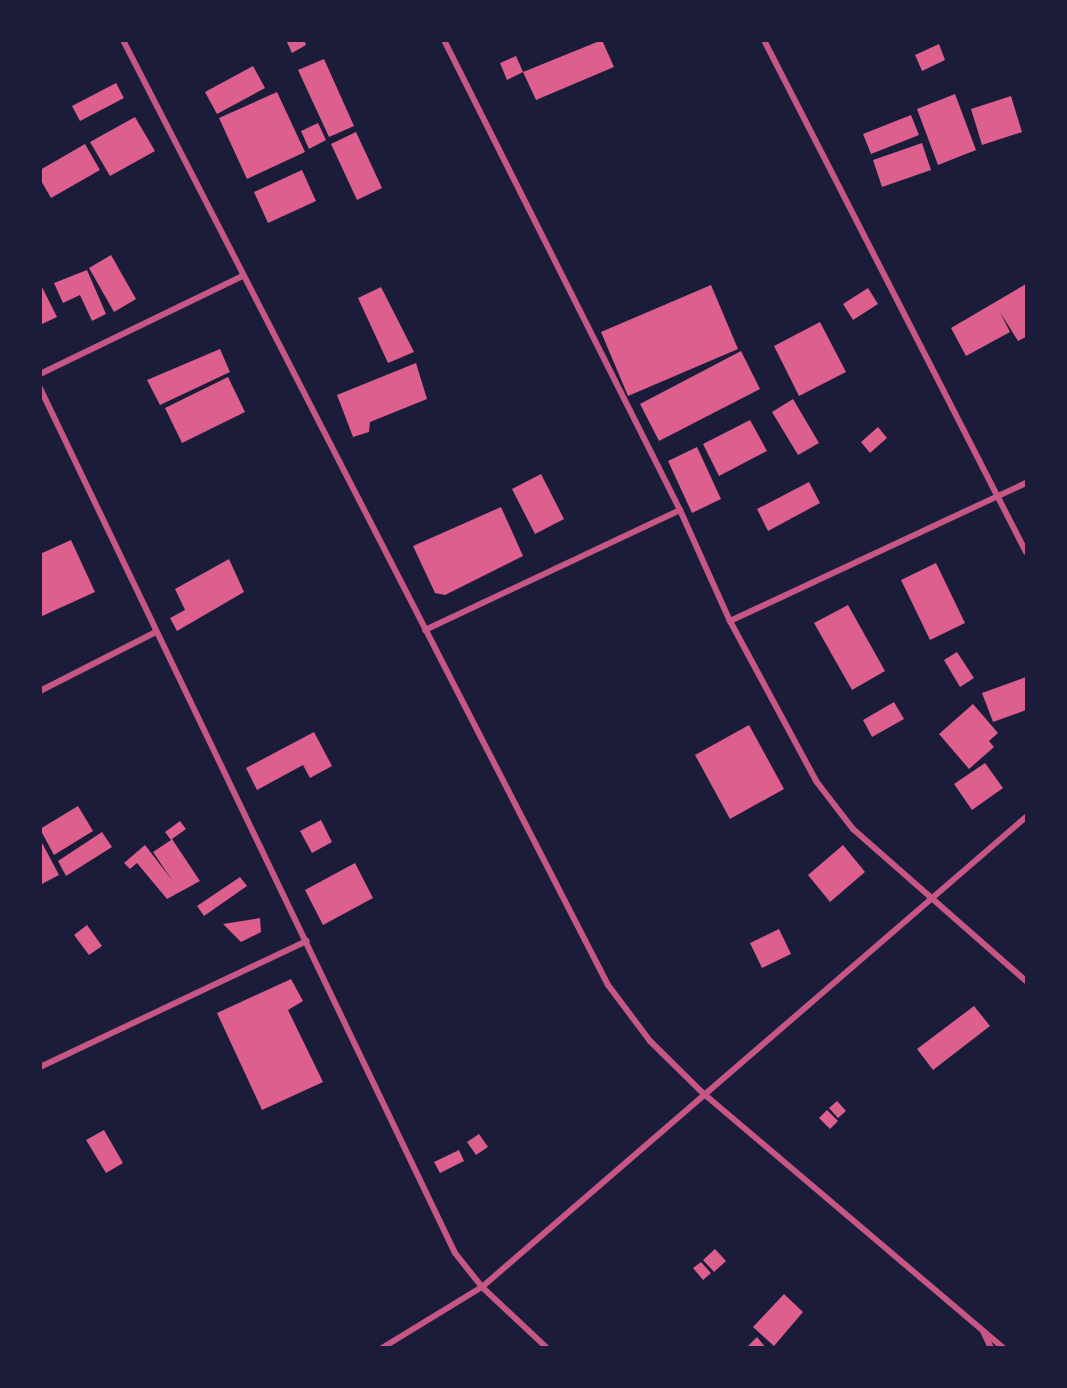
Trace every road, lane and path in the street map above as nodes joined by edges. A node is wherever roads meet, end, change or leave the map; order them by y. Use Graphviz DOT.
graph roads {
  1 [pos="123,40"];
  2 [pos="444,40"];
  3 [pos="764,40"];
  4 [pos="243,276"];
  5 [pos="40,374"];
  6 [pos="40,388"];
  7 [pos="1026,483"];
  8 [pos="1000,496"];
  9 [pos="680,510"];
  10 [pos="1026,552"];
  11 [pos="730,621"];
  12 [pos="425,630"];
  13 [pos="156,632"];
  14 [pos="40,692"];
  15 [pos="1026,818"];
  16 [pos="933,899"];
  17 [pos="307,942"];
  18 [pos="1026,981"];
  19 [pos="40,1067"];
  20 [pos="704,1094"];
  21 [pos="482,1287"];
  22 [pos="981,1328"];
  23 [pos="382,1347"];
  24 [pos="547,1347"];
  25 [pos="991,1347"];
  26 [pos="1004,1347"];
  1 -- 4 [label="street"];
  2 -- 9 [label="street"];
  3 -- 8 [label="street"];
  4 -- 5 [label="street"];
  4 -- 12 [label="street"];
  6 -- 13 [label="street"];
  7 -- 8 [label="street"];
  8 -- 10 [label="street"];
  8 -- 11 [label="street"];
  9 -- 11 [label="street"];
  9 -- 12 [label="street"];
  11 -- 16 [label="street"];
  12 -- 20 [label="street"];
  13 -- 14 [label="street"];
  13 -- 17 [label="street"];
  15 -- 16 [label="street"];
  16 -- 18 [label="street"];
  16 -- 20 [label="street"];
  17 -- 19 [label="street"];
  17 -- 21 [label="street"];
  20 -- 21 [label="street"];
  20 -- 22 [label="street"];
  21 -- 23 [label="street"];
  21 -- 24 [label="street"];
  22 -- 25 [label="street"];
  22 -- 26 [label="street"];
}
